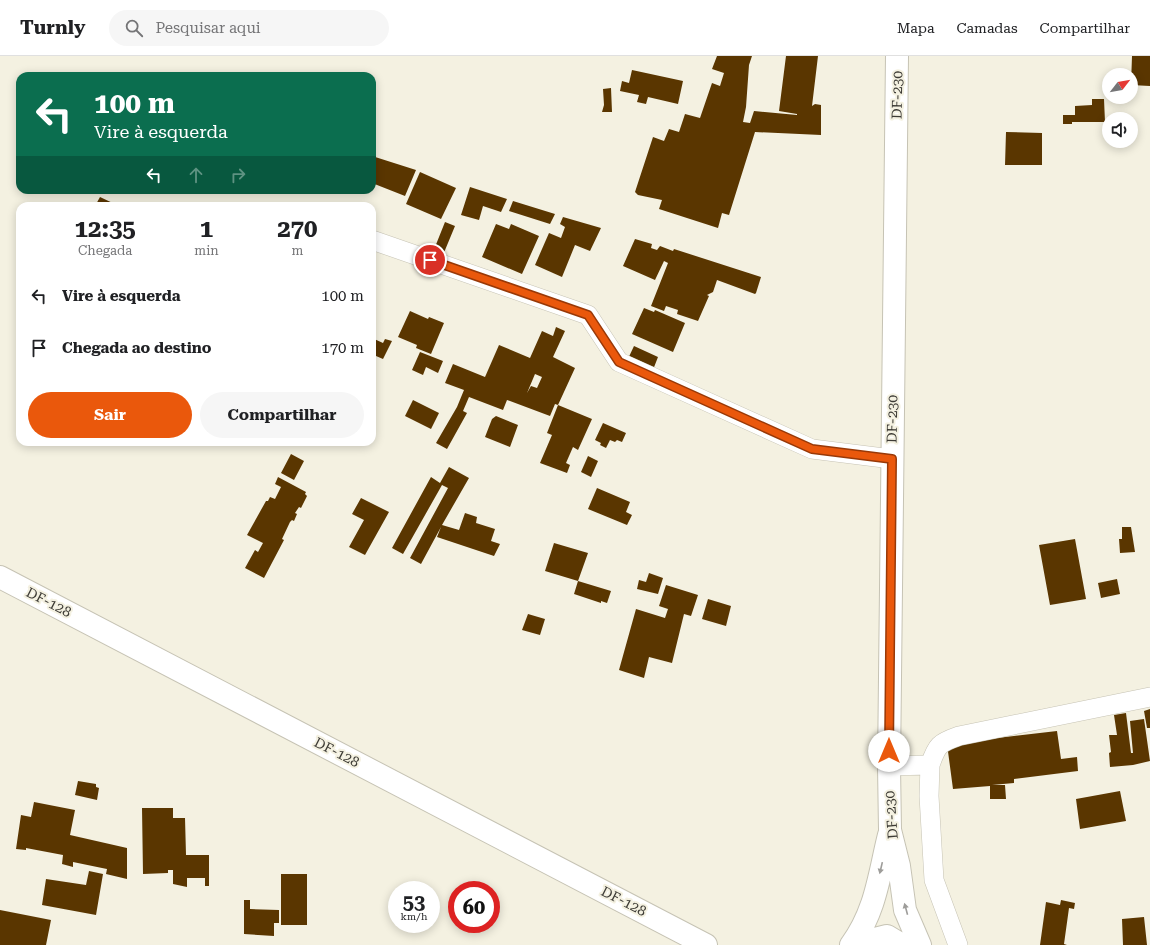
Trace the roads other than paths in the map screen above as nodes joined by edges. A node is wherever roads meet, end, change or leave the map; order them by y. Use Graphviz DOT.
graph roads {
  1 [pos="897,56"];
  2 [pos="376,241"];
  3 [pos="892,459"];
  4 [pos="0,577"];
  5 [pos="1150,697"];
  6 [pos="930,765"];
  7 [pos="889,766"];
  8 [pos="890,830"];
  9 [pos="674,927"];
  10 [pos="693,945"];
  11 [pos="706,945"];
  12 [pos="851,945"];
  13 [pos="902,945"];
  14 [pos="920,945"];
  15 [pos="958,945"];
  1 -- 3 [label="main road, DF-230 / DF-230"];
  2 -- 3 [label="street"];
  3 -- 7 [label="main road, DF-230 / DF-230"];
  4 -- 9 [label="main road, DF-128 / DF-128"];
  5 -- 6 [label="street"];
  6 -- 7 [label="street"];
  6 -- 15 [label="street"];
  7 -- 8 [label="main road, DF-230 / DF-230"];
  8 -- 12 [label="main road, DF-230, one-way"];
  14 -- 8 [label="main road, DF-230 / DF-230, one-way"];
  9 -- 10 [label="main road, DF-128 / DF-128"];
  9 -- 11 [label="main road, DF-128 / DF-128"];
  12 -- 13 [label="main road, DF-230"];
}
